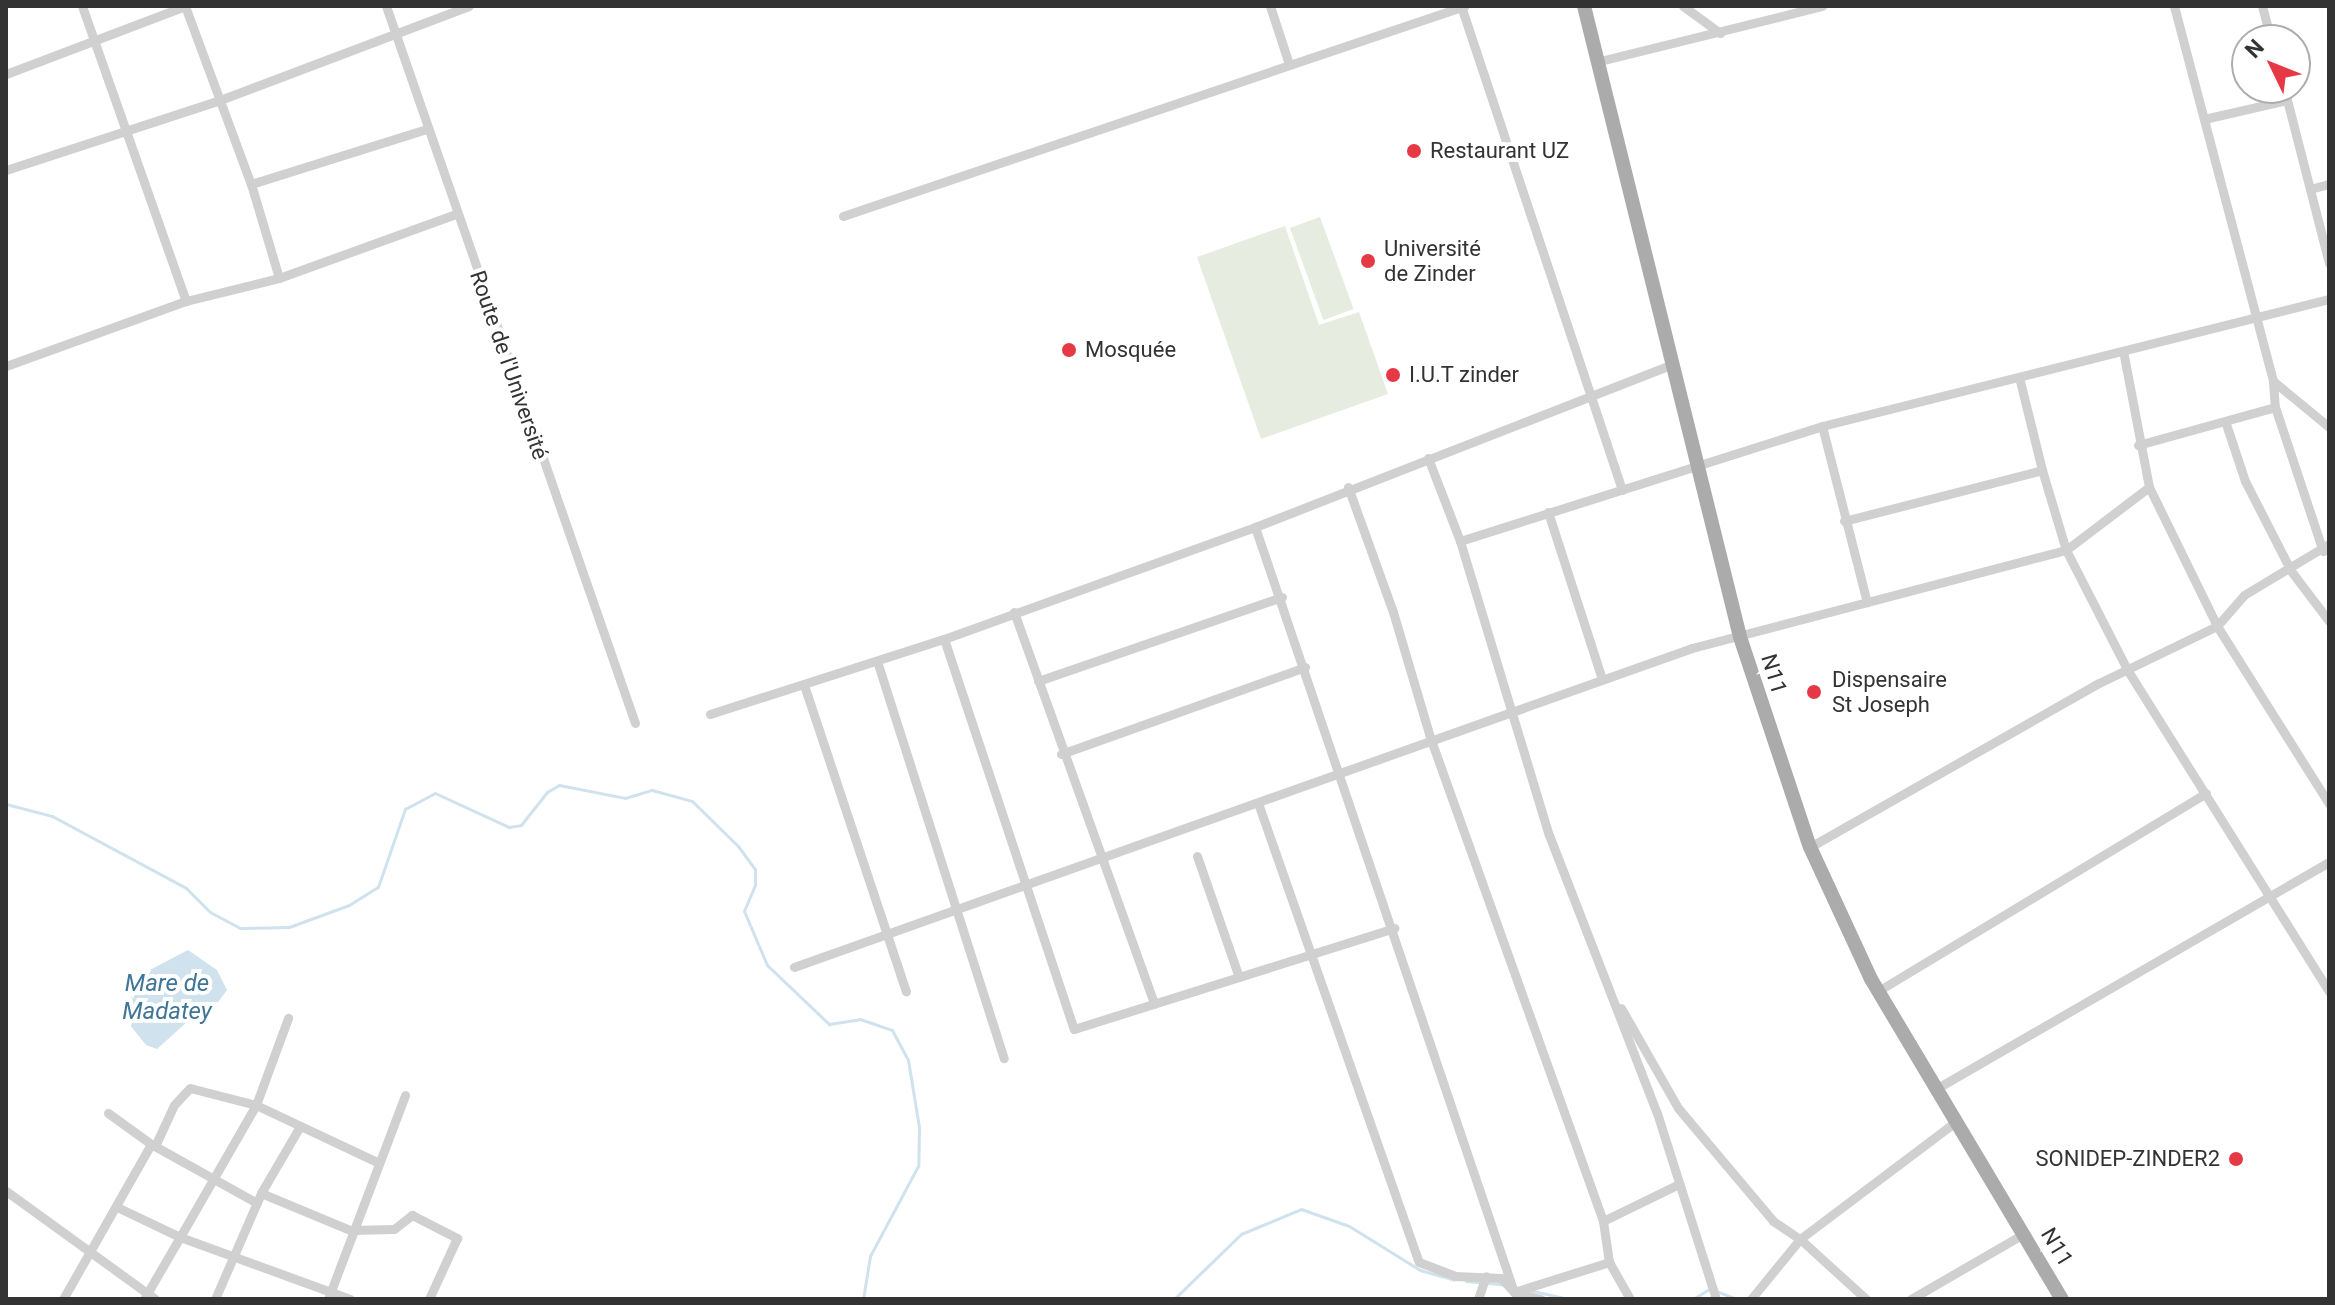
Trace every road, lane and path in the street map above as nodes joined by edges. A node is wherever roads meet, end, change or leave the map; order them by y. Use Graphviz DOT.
graph roads {
  1 [pos="82,6"];
  2 [pos="386,6"];
  3 [pos="469,6"];
  4 [pos="1270,6"];
  5 [pos="1462,6"];
  6 [pos="1584,6"];
  7 [pos="1683,6"];
  8 [pos="1822,6"];
  9 [pos="2174,6"];
  10 [pos="395,33"];
  11 [pos="1720,33"];
  12 [pos="97,41"];
  13 [pos="1600,61"];
  14 [pos="1289,64"];
  15 [pos="6,74"];
  16 [pos="220,100"];
  17 [pos="2270,104"];
  18 [pos="2288,104"];
  19 [pos="2204,119"];
  20 [pos="427,129"];
  21 [pos="125,132"];
  22 [pos="6,170"];
  23 [pos="251,184"];
  24 [pos="2329,184"];
  25 [pos="2310,189"];
  26 [pos="456,214"];
  27 [pos="843,216"];
  28 [pos="2329,263"];
  29 [pos="279,278"];
  30 [pos="2329,299"];
  31 [pos="186,301"];
  32 [pos="2253,315"];
  33 [pos="2123,351"];
  34 [pos="1674,364"];
  35 [pos="6,366"];
  36 [pos="2019,377"];
  37 [pos="2273,381"];
  38 [pos="1591,394"];
  39 [pos="2275,407"];
  40 [pos="2226,424"];
  41 [pos="1822,426"];
  42 [pos="2329,427"];
  43 [pos="2138,445"];
  44 [pos="1428,458"];
  45 [pos="1697,464"];
  46 [pos="2042,470"];
  47 [pos="1348,487"];
  48 [pos="2149,487"];
  49 [pos="1622,490"];
  50 [pos="1548,512"];
  51 [pos="1844,521"];
  52 [pos="1255,527"];
  53 [pos="1460,541"];
  54 [pos="2326,547"];
  55 [pos="2066,550"];
  56 [pos="2291,571"];
  57 [pos="1282,597"];
  58 [pos="1867,602"];
  59 [pos="1014,612"];
  60 [pos="2329,621"];
  61 [pos="2217,626"];
  62 [pos="1740,637"];
  63 [pos="944,639"];
  64 [pos="877,661"];
  65 [pos="1305,667"];
  66 [pos="2128,671"];
  67 [pos="1602,679"];
  68 [pos="1038,681"];
  69 [pos="804,685"];
  70 [pos="710,714"];
  71 [pos="1511,714"];
  72 [pos="635,723"];
  73 [pos="1431,740"];
  74 [pos="1061,754"];
  75 [pos="1339,772"];
  76 [pos="2206,793"];
  77 [pos="1258,803"];
  78 [pos="2329,804"];
  79 [pos="1810,847"];
  80 [pos="1197,856"];
  81 [pos="1099,859"];
  82 [pos="2329,862"];
  83 [pos="1027,888"];
  84 [pos="2268,897"];
  85 [pos="956,913"];
  86 [pos="1394,928"];
  87 [pos="885,932"];
  88 [pos="1309,955"];
  89 [pos="794,967"];
  90 [pos="1239,977"];
  91 [pos="1606,980"];
  92 [pos="906,991"];
  93 [pos="1878,991"];
  94 [pos="2329,992"];
  95 [pos="1154,1004"];
  96 [pos="288,1018"];
  97 [pos="1004,1058"];
  98 [pos="1934,1090"];
  99 [pos="405,1095"];
  100 [pos="256,1105"];
  101 [pos="108,1113"];
  102 [pos="1954,1123"];
  103 [pos="299,1128"];
  104 [pos="153,1145"];
  105 [pos="377,1162"];
  106 [pos="215,1179"];
  107 [pos="1679,1184"];
  108 [pos="6,1191"];
  109 [pos="259,1198"];
  110 [pos="117,1207"];
  111 [pos="1603,1221"];
  112 [pos="350,1230"];
  113 [pos="2023,1234"];
  114 [pos="180,1237"];
  115 [pos="1800,1239"];
  116 [pos="92,1251"];
  117 [pos="233,1256"];
  118 [pos="1609,1262"];
  119 [pos="1486,1276"];
  120 [pos="1514,1292"];
  121 [pos="329,1295"];
  122 [pos="149,1297"];
  123 [pos="63,1299"];
  124 [pos="215,1299"];
  125 [pos="350,1299"];
  126 [pos="429,1299"];
  127 [pos="1478,1299"];
  128 [pos="1541,1299"];
  129 [pos="1630,1299"];
  130 [pos="1716,1299"];
  131 [pos="1751,1299"];
  132 [pos="1866,1299"];
  133 [pos="1911,1299"];
  134 [pos="2062,1299"];
  1 -- 12 [label="street"];
  2 -- 10 [label="street, Route de l'Université"];
  3 -- 10 [label="street"];
  4 -- 14 [label="street"];
  5 -- 14 [label="street"];
  5 -- 38 [label="street"];
  6 -- 13 [label="main road, N11"];
  7 -- 11 [label="street"];
  8 -- 11 [label="street"];
  9 -- 19 [label="street"];
  10 -- 16 [label="street"];
  10 -- 20 [label="street, Route de l'Université"];
  11 -- 13 [label="street"];
  12 -- 15 [label="street"];
  12 -- 16 [label="street"];
  12 -- 21 [label="street"];
  13 -- 34 [label="main road, N11"];
  14 -- 27 [label="street"];
  16 -- 21 [label="street"];
  16 -- 23 [label="street"];
  17 -- 19 [label="street"];
  18 -- 25 [label="street"];
  19 -- 32 [label="street"];
  20 -- 23 [label="street"];
  20 -- 26 [label="street, Route de l'Université"];
  21 -- 22 [label="street"];
  21 -- 31 [label="street"];
  23 -- 29 [label="street"];
  24 -- 25 [label="street"];
  25 -- 28 [label="street"];
  26 -- 29 [label="street"];
  26 -- 72 [label="street, Route de l'Université"];
  29 -- 31 [label="street"];
  30 -- 32 [label="street"];
  31 -- 35 [label="street"];
  32 -- 33 [label="street"];
  32 -- 37 [label="street"];
  33 -- 36 [label="street"];
  33 -- 43 [label="street"];
  34 -- 38 [label="street"];
  34 -- 45 [label="main road, N11"];
  36 -- 41 [label="street"];
  36 -- 46 [label="street"];
  37 -- 39 [label="street"];
  37 -- 42 [label="street"];
  38 -- 44 [label="street"];
  38 -- 49 [label="street"];
  39 -- 40 [label="street"];
  39 -- 54 [label="street"];
  40 -- 43 [label="street"];
  40 -- 56 [label="street"];
  41 -- 45 [label="street"];
  41 -- 51 [label="street"];
  43 -- 48 [label="street"];
  44 -- 47 [label="street"];
  44 -- 53 [label="street"];
  45 -- 49 [label="street"];
  45 -- 62 [label="main road, N11"];
  46 -- 51 [label="street"];
  46 -- 55 [label="street"];
  47 -- 52 [label="street"];
  47 -- 73 [label="street"];
  48 -- 55 [label="street"];
  48 -- 61 [label="street"];
  49 -- 50 [label="street"];
  50 -- 53 [label="street"];
  50 -- 67 [label="street"];
  51 -- 58 [label="street"];
  52 -- 57 [label="street"];
  52 -- 59 [label="street"];
  53 -- 71 [label="street"];
  54 -- 56 [label="street"];
  55 -- 58 [label="street"];
  55 -- 66 [label="street"];
  56 -- 60 [label="street"];
  56 -- 61 [label="street"];
  57 -- 65 [label="street"];
  57 -- 68 [label="street"];
  58 -- 62 [label="street"];
  59 -- 63 [label="street"];
  59 -- 68 [label="street"];
  61 -- 66 [label="street"];
  61 -- 78 [label="street"];
  62 -- 67 [label="street"];
  62 -- 79 [label="main road, N11"];
  63 -- 64 [label="street"];
  63 -- 83 [label="street"];
  64 -- 69 [label="street"];
  64 -- 85 [label="street"];
  65 -- 74 [label="street"];
  65 -- 75 [label="street"];
  66 -- 76 [label="street"];
  66 -- 79 [label="street"];
  67 -- 71 [label="street"];
  68 -- 74 [label="street"];
  69 -- 70 [label="street"];
  69 -- 87 [label="street"];
  71 -- 73 [label="street"];
  71 -- 91 [label="street"];
  73 -- 75 [label="street"];
  73 -- 111 [label="street"];
  74 -- 81 [label="street"];
  75 -- 77 [label="street"];
  75 -- 86 [label="street"];
  76 -- 84 [label="street"];
  76 -- 93 [label="street"];
  77 -- 81 [label="street"];
  77 -- 88 [label="street"];
  79 -- 93 [label="main road, N11"];
  80 -- 90 [label="street"];
  81 -- 83 [label="street"];
  81 -- 95 [label="street"];
  82 -- 84 [label="street"];
  83 -- 85 [label="street"];
  83 -- 95 [label="street"];
  84 -- 94 [label="street"];
  84 -- 98 [label="street"];
  85 -- 87 [label="street"];
  85 -- 97 [label="street"];
  86 -- 88 [label="street"];
  86 -- 120 [label="street"];
  87 -- 89 [label="street"];
  87 -- 92 [label="street"];
  88 -- 90 [label="street"];
  88 -- 119 [label="street"];
  90 -- 95 [label="street"];
  91 -- 107 [label="street"];
  91 -- 115 [label="street"];
  93 -- 98 [label="main road, N11"];
  96 -- 100 [label="street"];
  98 -- 102 [label="main road, N11"];
  99 -- 105 [label="street"];
  100 -- 103 [label="street"];
  100 -- 104 [label="street"];
  100 -- 106 [label="street"];
  101 -- 104 [label="street"];
  102 -- 113 [label="main road, N11"];
  102 -- 115 [label="street"];
  103 -- 105 [label="street"];
  103 -- 109 [label="street"];
  104 -- 106 [label="street"];
  104 -- 110 [label="street"];
  105 -- 112 [label="street"];
  106 -- 109 [label="street"];
  106 -- 114 [label="street"];
  107 -- 111 [label="street"];
  107 -- 130 [label="street"];
  108 -- 116 [label="street"];
  109 -- 112 [label="street"];
  109 -- 117 [label="street"];
  110 -- 114 [label="street"];
  110 -- 116 [label="street"];
  111 -- 118 [label="street"];
  112 -- 121 [label="street"];
  112 -- 126 [label="street"];
  113 -- 133 [label="street"];
  113 -- 134 [label="main road, N11"];
  114 -- 117 [label="street"];
  114 -- 122 [label="street"];
  115 -- 131 [label="street"];
  115 -- 132 [label="street"];
  116 -- 122 [label="street"];
  116 -- 123 [label="street"];
  117 -- 121 [label="street"];
  117 -- 124 [label="street"];
  118 -- 120 [label="street"];
  118 -- 129 [label="street"];
  119 -- 120 [label="street"];
  119 -- 127 [label="street"];
  120 -- 128 [label="street"];
  121 -- 125 [label="street"];
}
